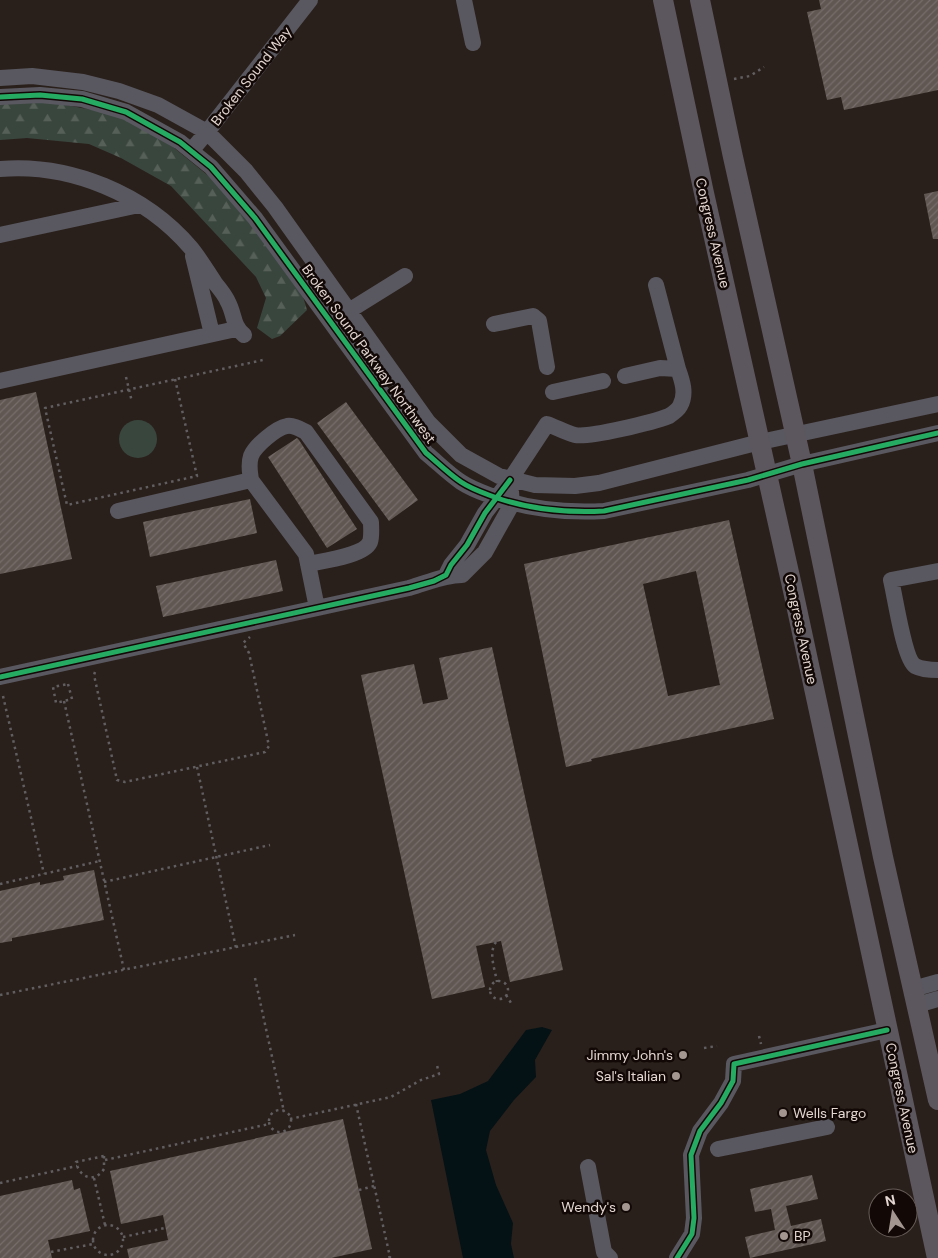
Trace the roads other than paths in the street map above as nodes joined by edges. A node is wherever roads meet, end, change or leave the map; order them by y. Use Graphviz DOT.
graph roads {
  1 [pos="310,0"];
  2 [pos="464,0"];
  3 [pos="663,0"];
  4 [pos="700,0"];
  5 [pos="474,43"];
  6 [pos="0,78"];
  7 [pos="0,97"];
  8 [pos="207,132"];
  9 [pos="191,150"];
  10 [pos="0,169"];
  11 [pos="139,205"];
  12 [pos="0,235"];
  13 [pos="191,248"];
  14 [pos="405,276"];
  15 [pos="656,285"];
  16 [pos="348,311"];
  17 [pos="331,322"];
  18 [pos="494,324"];
  19 [pos="212,334"];
  20 [pos="547,367"];
  21 [pos="678,369"];
  22 [pos="625,376"];
  23 [pos="0,381"];
  24 [pos="603,381"];
  25 [pos="552,392"];
  26 [pos="938,404"];
  27 [pos="938,433"];
  28 [pos="795,435"];
  29 [pos="760,442"];
  30 [pos="802,464"];
  31 [pos="767,474"];
  32 [pos="251,480"];
  33 [pos="510,480"];
  34 [pos="496,497"];
  35 [pos="512,504"];
  36 [pos="118,511"];
  37 [pos="308,564"];
  38 [pos="938,571"];
  39 [pos="446,575"];
  40 [pos="317,608"];
  41 [pos="938,670"];
  42 [pos="0,678"];
  43 [pos="938,982"];
  44 [pos="915,997"];
  45 [pos="938,999"];
  46 [pos="887,1030"];
  47 [pos="938,1100"];
  48 [pos="827,1127"];
  49 [pos="718,1149"];
  50 [pos="588,1166"];
  51 [pos="610,1258"];
  52 [pos="677,1258"];
  53 [pos="937,1258"];
  1 -- 8 [label="street, Broken Sound Way"];
  2 -- 5 [label="street"];
  3 -- 29 [label="main road, Congress Avenue"];
  4 -- 28 [label="main road"];
  6 -- 8 [label="street, Broken Sound Parkway Northwest"];
  7 -- 9 [label="street, Broken Sound Parkway Northwest"];
  8 -- 9 [label="street, Broken Sound Way"];
  8 -- 16 [label="street, Broken Sound Parkway Northwest"];
  9 -- 17 [label="street, Broken Sound Parkway Northwest"];
  10 -- 11 [label="street"];
  11 -- 12 [label="street"];
  11 -- 13 [label="street"];
  13 -- 19 [label="street"];
  13 -- 19 [label="street"];
  14 -- 16 [label="street"];
  15 -- 21 [label="street"];
  16 -- 17 [label="street"];
  16 -- 33 [label="street, Broken Sound Parkway Northwest"];
  17 -- 34 [label="street, Broken Sound Parkway Northwest"];
  18 -- 20 [label="street"];
  19 -- 23 [label="street"];
  21 -- 22 [label="street"];
  21 -- 33 [label="street"];
  24 -- 25 [label="street"];
  26 -- 28 [label="street, Broken Sound Parkway Northwest"];
  27 -- 30 [label="street, Broken Sound Parkway Northwest"];
  28 -- 29 [label="street, Broken Sound Parkway Northwest"];
  28 -- 30 [label="main road"];
  29 -- 31 [label="main road, Congress Avenue"];
  29 -- 33 [label="street, Broken Sound Parkway Northwest"];
  30 -- 31 [label="street, Broken Sound Parkway Northwest"];
  30 -- 44 [label="main road"];
  31 -- 35 [label="street, Broken Sound Parkway Northwest"];
  31 -- 46 [label="main road, Congress Avenue"];
  32 -- 36 [label="street"];
  32 -- 37 [label="street"];
  32 -- 37 [label="street"];
  33 -- 34 [label="street"];
  33 -- 35 [label="street"];
  34 -- 35 [label="street, Broken Sound Parkway Northwest"];
  34 -- 39 [label="street"];
  35 -- 39 [label="street"];
  37 -- 40 [label="street"];
  38 -- 41 [label="street"];
  39 -- 40 [label="street"];
  40 -- 42 [label="street"];
  43 -- 44 [label="street"];
  44 -- 45 [label="street"];
  44 -- 47 [label="main road"];
  46 -- 52 [label="street"];
  46 -- 53 [label="main road, Congress Avenue"];
  48 -- 49 [label="street"];
  50 -- 51 [label="street"];
}
